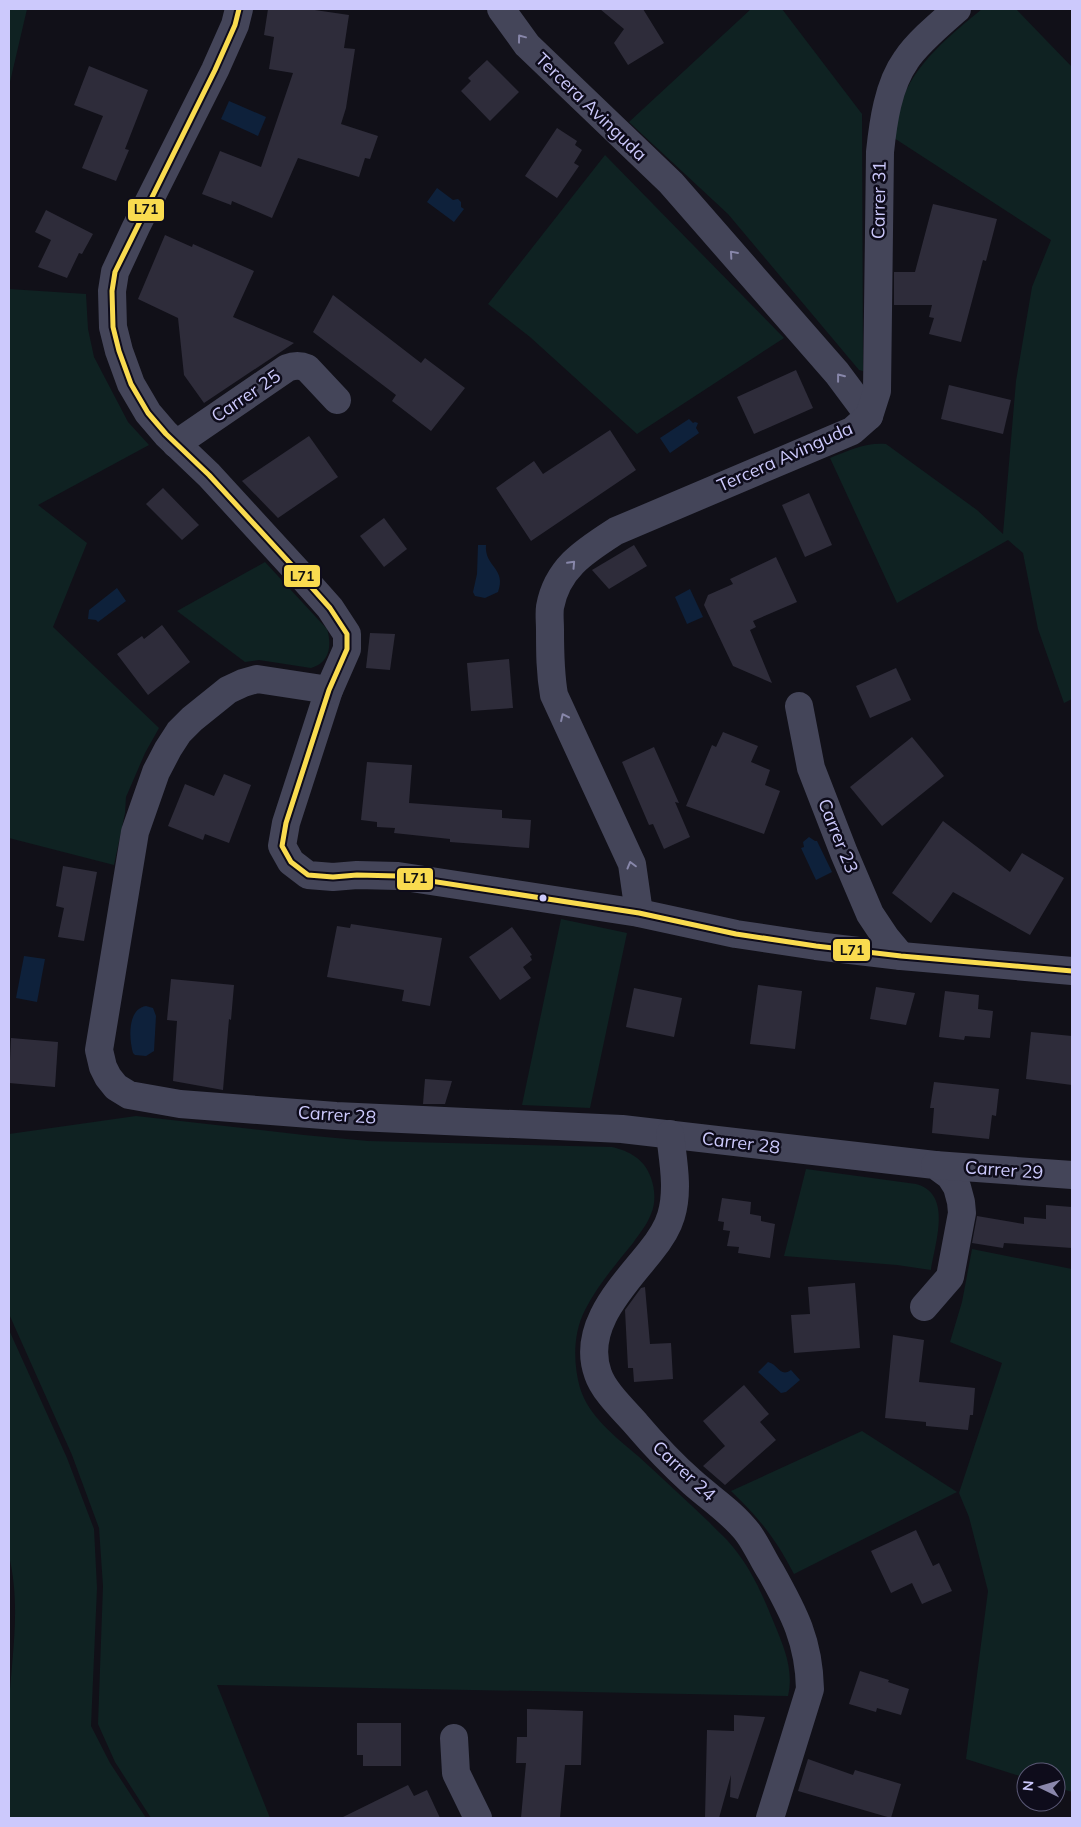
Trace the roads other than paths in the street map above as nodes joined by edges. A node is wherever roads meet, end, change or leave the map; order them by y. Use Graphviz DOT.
graph roads {
  1 [pos="239,9"];
  2 [pos="501,9"];
  3 [pos="957,9"];
  4 [pos="337,400"];
  5 [pos="869,416"];
  6 [pos="176,444"];
  7 [pos="329,690"];
  8 [pos="799,706"];
  9 [pos="639,913"];
  10 [pos="901,956"];
  11 [pos="1072,971"];
  12 [pos="670,1134"];
  13 [pos="935,1165"];
  14 [pos="1072,1175"];
  15 [pos="924,1307"];
  16 [pos="454,1738"];
  17 [pos="478,1818"];
  18 [pos="770,1818"];
  1 -- 6 [label="street"];
  5 -- 2 [label="street, Tercera Avinguda, one-way"];
  3 -- 5 [label="street, Carrer 31"];
  4 -- 6 [label="street, Carrer 25"];
  9 -- 5 [label="street, Tercera Avinguda, one-way"];
  6 -- 7 [label="street"];
  7 -- 9 [label="street"];
  7 -- 12 [label="street, Carrer 28"];
  8 -- 10 [label="street, Carrer 23"];
  9 -- 10 [label="street"];
  10 -- 11 [label="street"];
  12 -- 13 [label="street, Carrer 28"];
  12 -- 18 [label="street, Carrer 24"];
  13 -- 14 [label="street, Carrer 29"];
  13 -- 15 [label="street"];
  16 -- 17 [label="street"];
}
